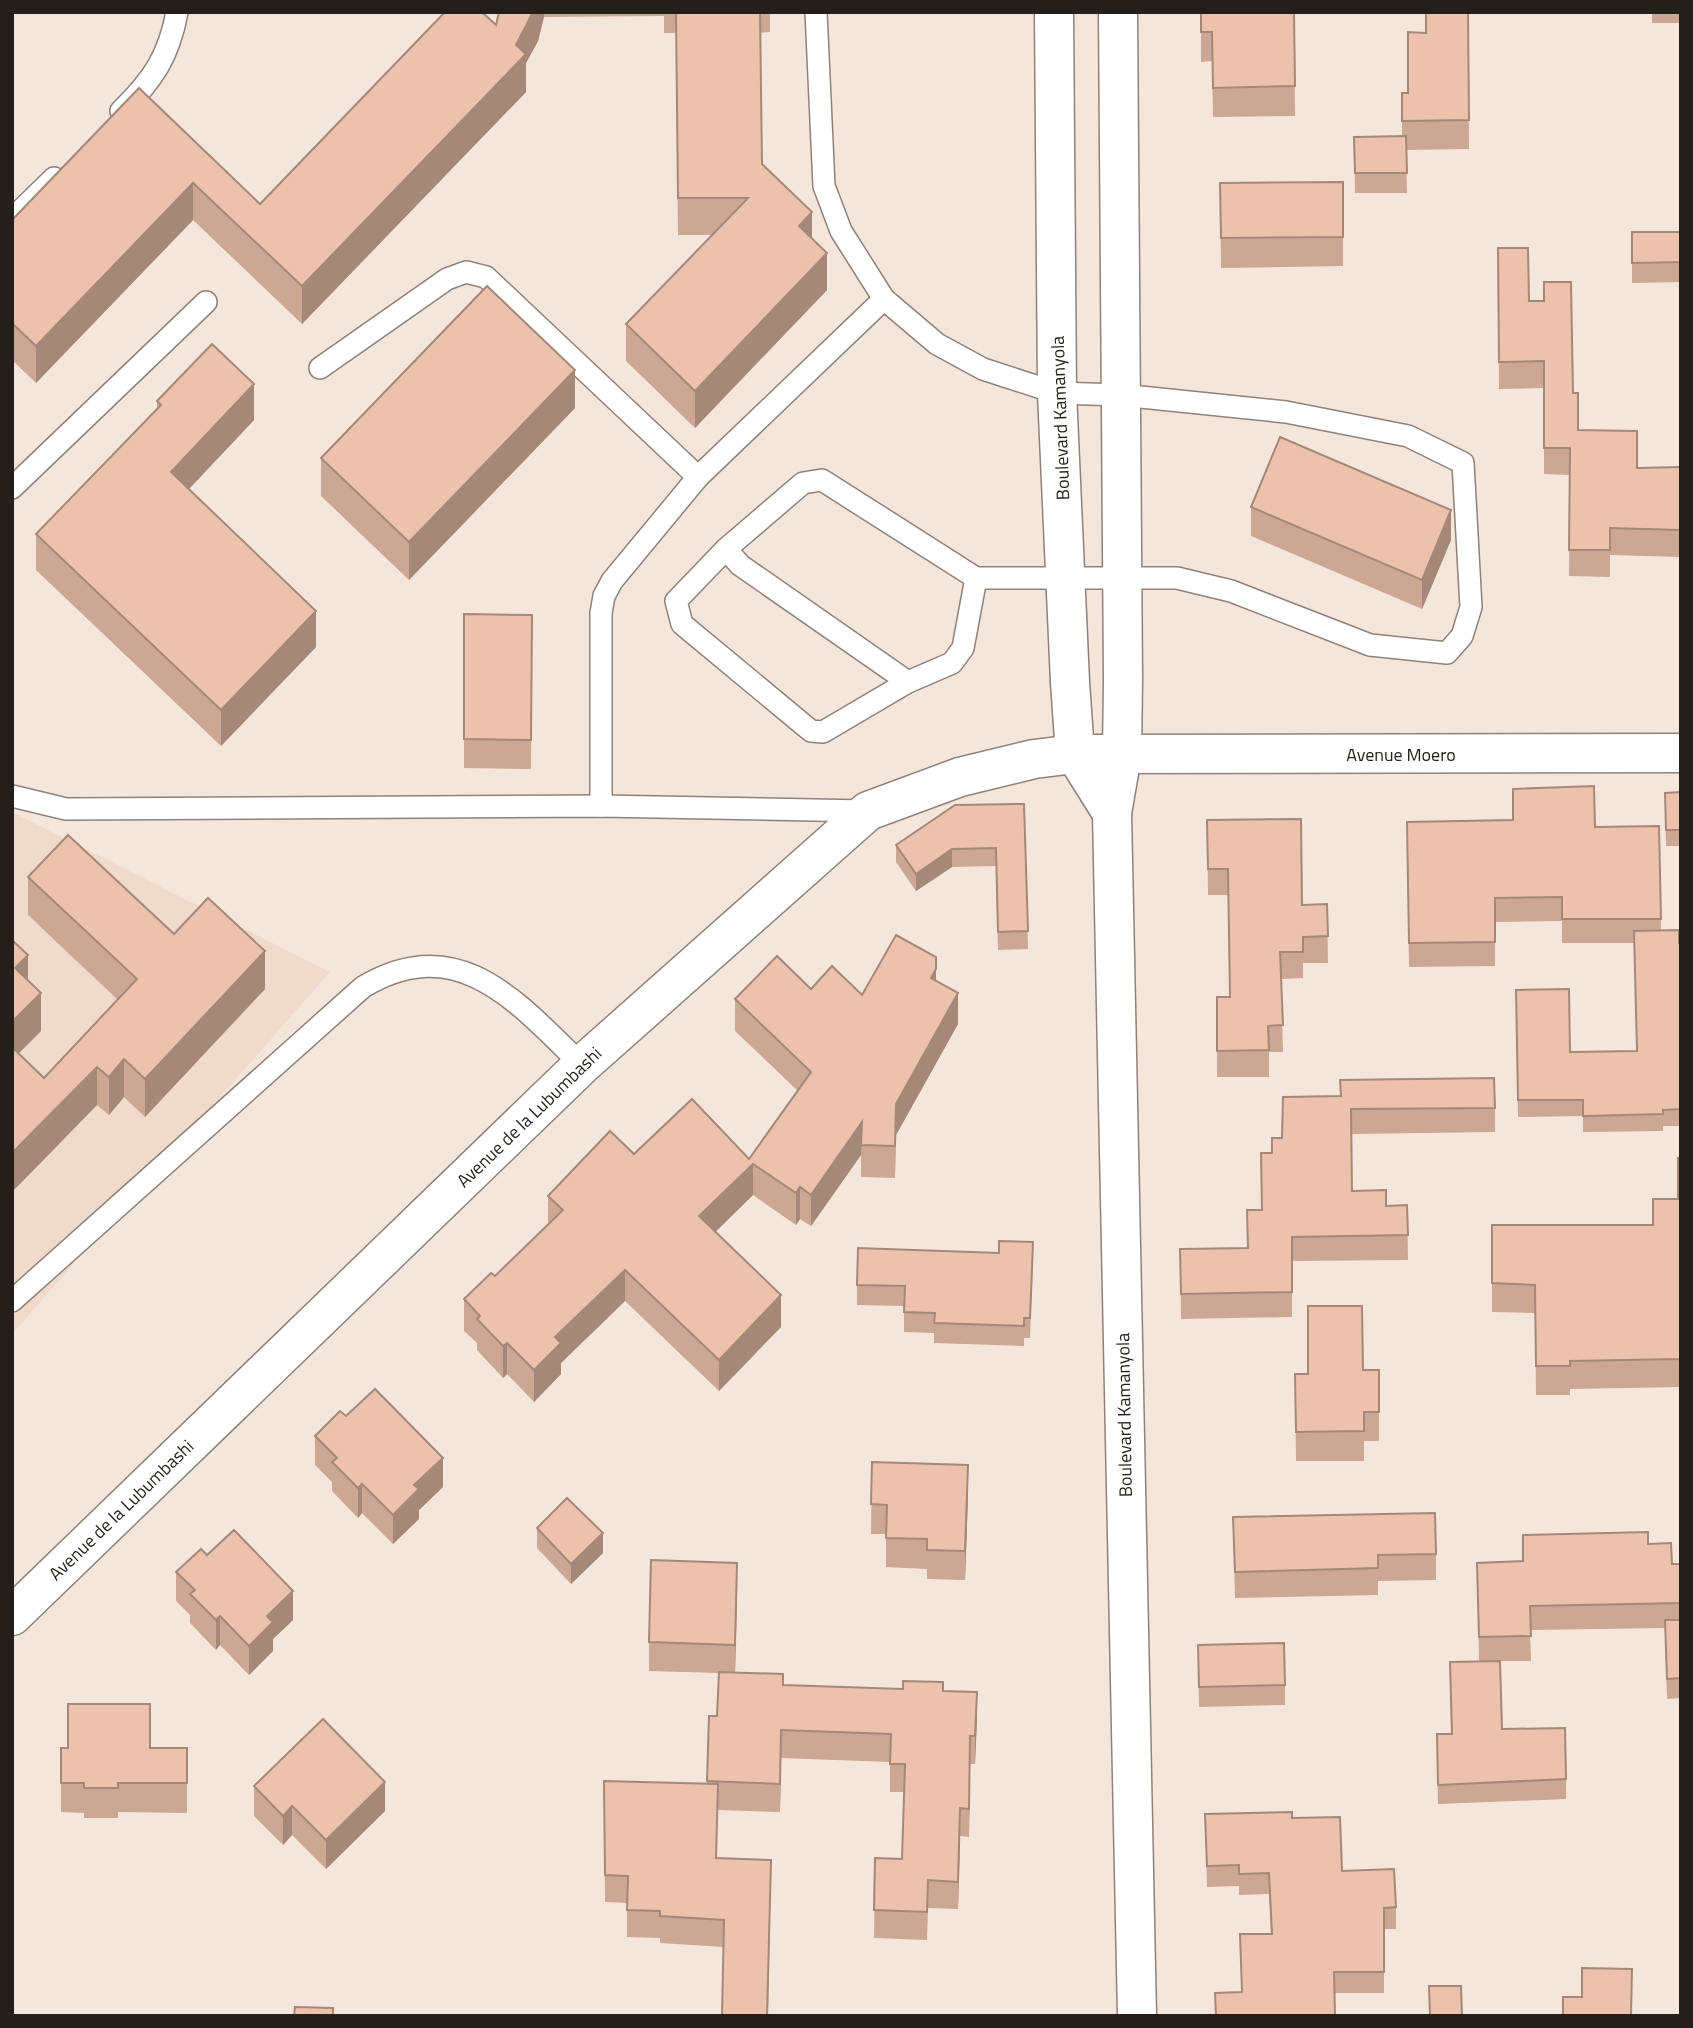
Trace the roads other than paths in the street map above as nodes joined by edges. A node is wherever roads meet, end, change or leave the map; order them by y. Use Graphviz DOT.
graph roads {
  1 [pos="177,12"];
  2 [pos="816,12"];
  3 [pos="1054,12"];
  4 [pos="1118,12"];
  5 [pos="109,123"];
  6 [pos="71,162"];
  7 [pos="12,219"];
  8 [pos="884,299"];
  9 [pos="206,302"];
  10 [pos="320,368"];
  11 [pos="1057,393"];
  12 [pos="1121,395"];
  13 [pos="698,477"];
  14 [pos="12,488"];
  15 [pos="726,549"];
  16 [pos="976,578"];
  17 [pos="1122,579"];
  18 [pos="1066,580"];
  19 [pos="908,682"];
  20 [pos="1681,753"];
  21 [pos="1075,754"];
  22 [pos="1122,755"];
  23 [pos="12,796"];
  24 [pos="601,806"];
  25 [pos="868,811"];
  26 [pos="1112,813"];
  27 [pos="582,1065"];
  28 [pos="12,1301"];
  29 [pos="12,1616"];
  30 [pos="1136,2016"];
  1 -- 5 [label="lane"];
  2 -- 8 [label="lane"];
  3 -- 11 [label="main road, Boulevard Kamanyola"];
  4 -- 12 [label="main road, Boulevard Kamanyola"];
  6 -- 7 [label="lane"];
  8 -- 11 [label="lane"];
  8 -- 13 [label="lane"];
  9 -- 14 [label="lane"];
  10 -- 13 [label="lane"];
  11 -- 12 [label="lane"];
  11 -- 18 [label="main road, Boulevard Kamanyola"];
  12 -- 17 [label="main road, Boulevard Kamanyola"];
  12 -- 17 [label="lane"];
  13 -- 24 [label="lane"];
  15 -- 16 [label="lane"];
  15 -- 19 [label="lane"];
  15 -- 19 [label="lane"];
  16 -- 18 [label="lane"];
  16 -- 19 [label="lane"];
  17 -- 18 [label="lane"];
  17 -- 22 [label="main road, Boulevard Kamanyola"];
  18 -- 21 [label="main road, Boulevard Kamanyola"];
  20 -- 22 [label="main road, Avenue Moero"];
  21 -- 22 [label="main road, Avenue de la Lubumbashi"];
  21 -- 25 [label="main road, Avenue de la Lubumbashi"];
  21 -- 26 [label="main road, Boulevard Kamanyola"];
  22 -- 26 [label="main road, Boulevard Kamanyola"];
  23 -- 24 [label="lane"];
  24 -- 25 [label="lane"];
  25 -- 27 [label="main road, Avenue de la Lubumbashi"];
  26 -- 30 [label="main road, Boulevard Kamanyola"];
  27 -- 28 [label="lane"];
  27 -- 29 [label="main road, Avenue de la Lubumbashi"];
}
